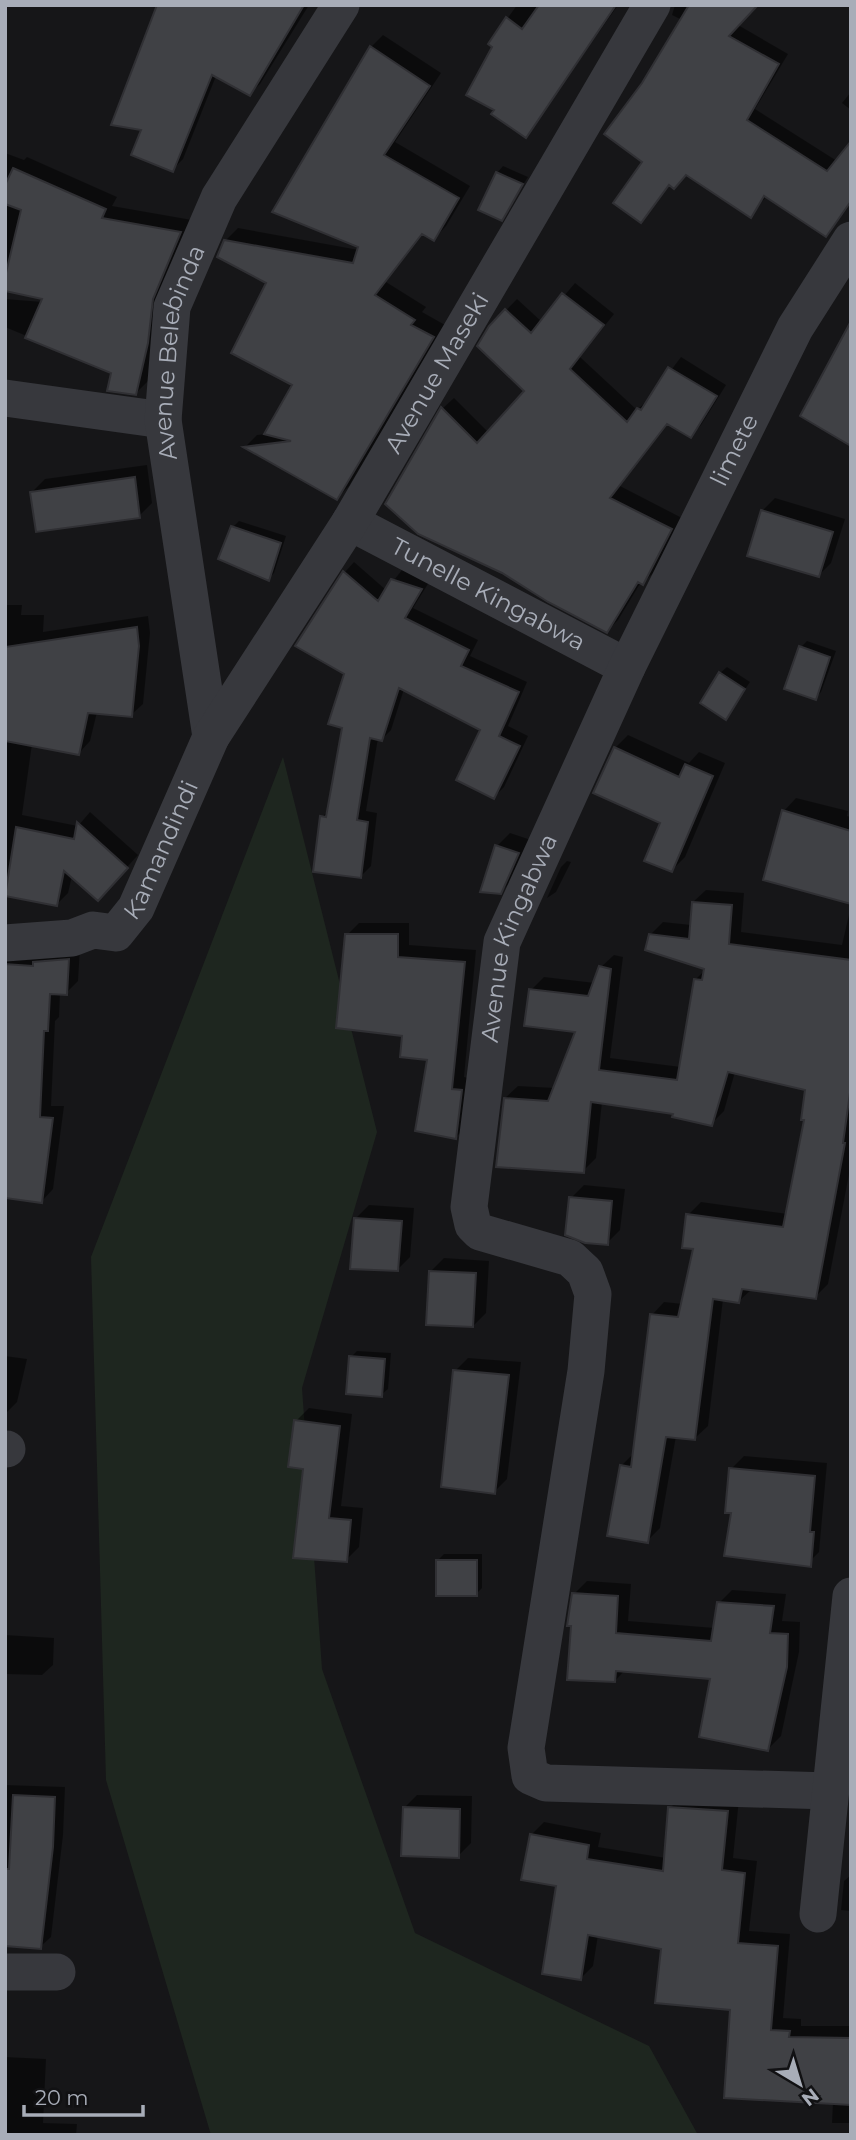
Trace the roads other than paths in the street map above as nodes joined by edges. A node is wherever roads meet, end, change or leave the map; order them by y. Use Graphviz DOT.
graph roads {
  1 [pos="341,5"];
  2 [pos="652,5"];
  3 [pos="851,240"];
  4 [pos="5,398"];
  5 [pos="163,420"];
  6 [pos="350,522"];
  7 [pos="626,667"];
  8 [pos="211,737"];
  9 [pos="5,943"];
  10 [pos="851,1596"];
  11 [pos="830,1791"];
  12 [pos="818,1914"];
  13 [pos="5,1972"];
  14 [pos="57,1972"];
  1 -- 5 [label="street, Avenue Belebinda"];
  2 -- 6 [label="street, Avenue Maseki"];
  3 -- 7 [label="street, limete"];
  4 -- 5 [label="street"];
  5 -- 8 [label="street, Avenue Belebinda"];
  6 -- 7 [label="street, Tunelle Kingabwa"];
  6 -- 8 [label="street, Avenue Maseki"];
  7 -- 11 [label="street, Avenue Kingabwa"];
  8 -- 9 [label="street, Kamandindi"];
  10 -- 11 [label="street"];
  11 -- 12 [label="street"];
  13 -- 14 [label="street"];
}
